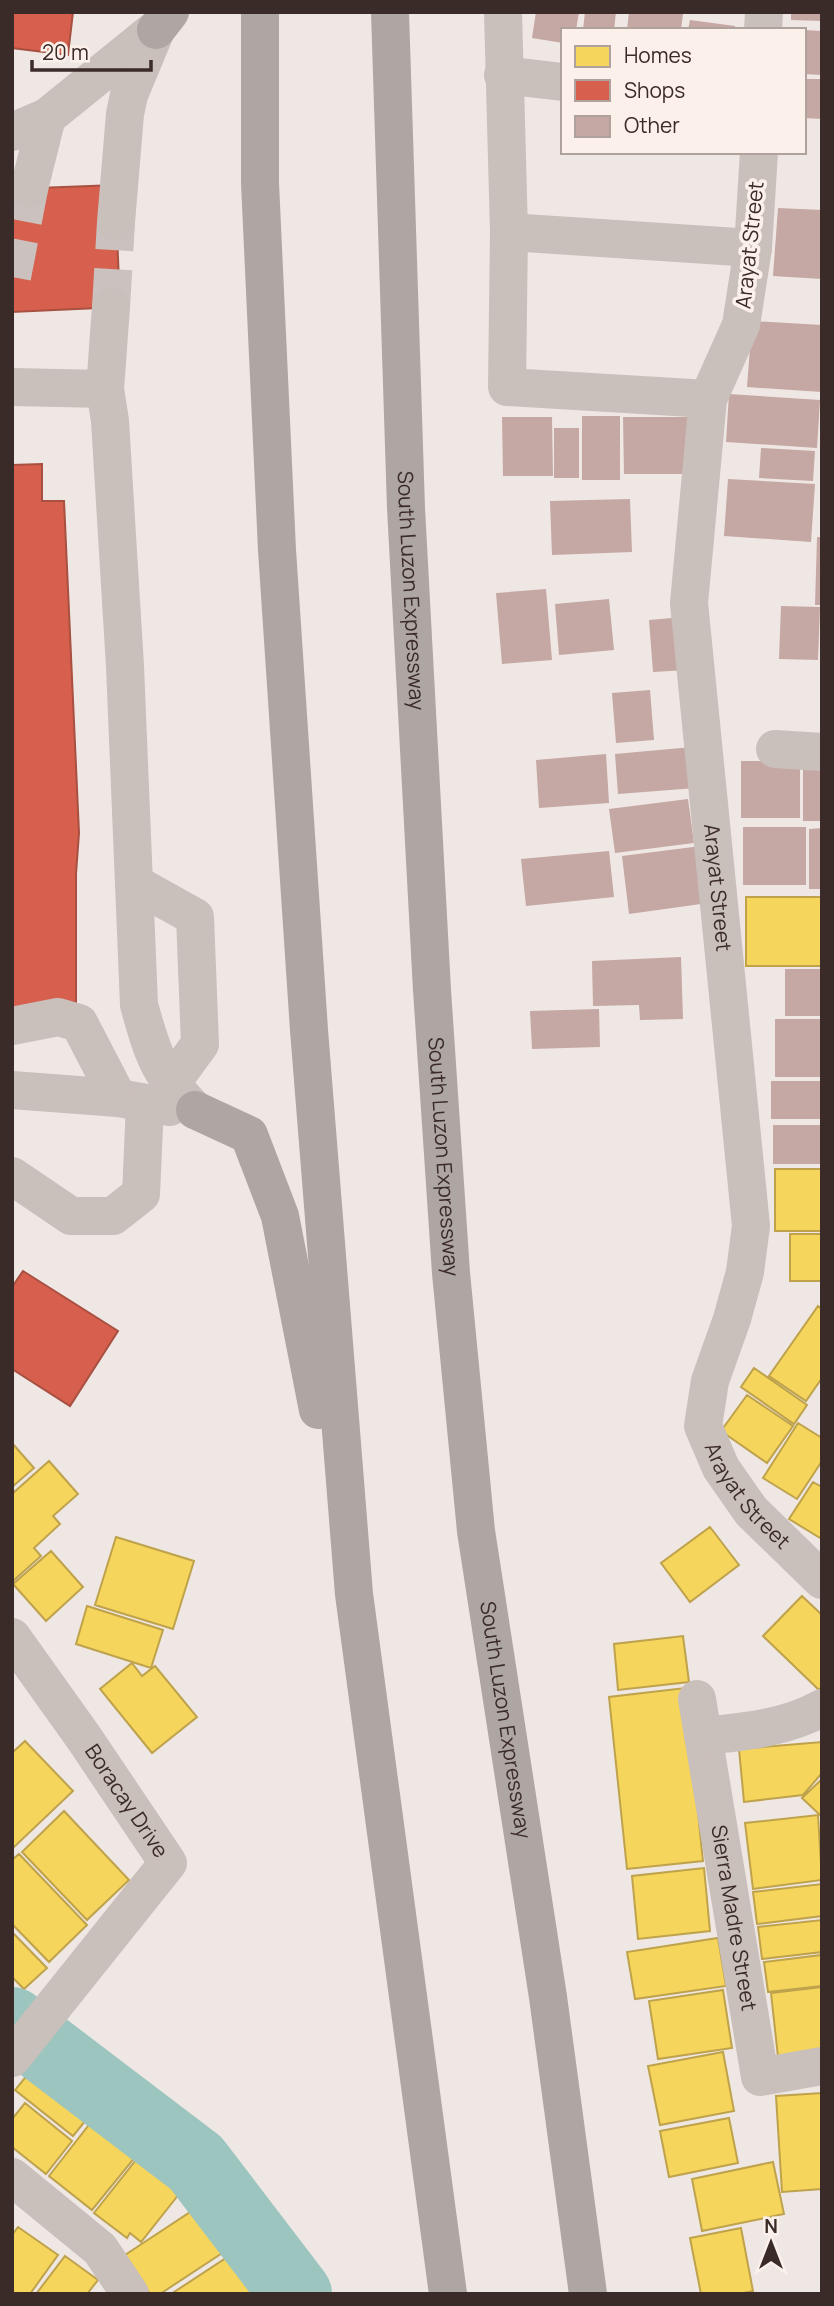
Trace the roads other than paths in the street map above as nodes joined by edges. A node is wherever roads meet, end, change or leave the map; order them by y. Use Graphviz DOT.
graph roads {
  1 [pos="260,12"];
  2 [pos="390,12"];
  3 [pos="503,12"];
  4 [pos="163,21"];
  5 [pos="503,75"];
  6 [pos="561,82"];
  7 [pos="47,117"];
  8 [pos="12,132"];
  9 [pos="759,154"];
  10 [pos="29,189"];
  11 [pos="116,222"];
  12 [pos="509,232"];
  13 [pos="754,248"];
  14 [pos="111,307"];
  15 [pos="12,387"];
  16 [pos="105,389"];
  17 [pos="708,398"];
  18 [pos="775,749"];
  19 [pos="822,752"];
  20 [pos="134,883"];
  21 [pos="12,1026"];
  22 [pos="12,1090"];
  23 [pos="157,1099"];
  24 [pos="12,1176"];
  25 [pos="822,1580"];
  26 [pos="354,1594"];
  27 [pos="12,1637"];
  28 [pos="818,1716"];
  29 [pos="23,2044"];
  30 [pos="822,2066"];
  31 [pos="12,2177"];
  32 [pos="130,2294"];
  33 [pos="448,2294"];
  34 [pos="588,2294"];
  1 -- 26 [label="highway"];
  2 -- 34 [label="highway, South Luzon Expressway"];
  3 -- 5 [label="street"];
  4 -- 7 [label="street"];
  4 -- 11 [label="street"];
  5 -- 6 [label="street"];
  5 -- 12 [label="street"];
  7 -- 8 [label="street"];
  7 -- 10 [label="street"];
  9 -- 13 [label="street, Arayat Street"];
  12 -- 13 [label="street"];
  12 -- 17 [label="street"];
  13 -- 17 [label="street, Arayat Street"];
  14 -- 16 [label="street"];
  15 -- 16 [label="street"];
  16 -- 20 [label="street"];
  17 -- 25 [label="street, Arayat Street"];
  18 -- 19 [label="street"];
  20 -- 23 [label="street"];
  20 -- 23 [label="street"];
  21 -- 23 [label="street"];
  22 -- 23 [label="street"];
  23 -- 24 [label="street"];
  23 -- 26 [label="highway"];
  26 -- 33 [label="highway"];
  27 -- 29 [label="street, Boracay Drive"];
  28 -- 30 [label="street, Sierra Madre Street"];
  31 -- 32 [label="street"];
}
